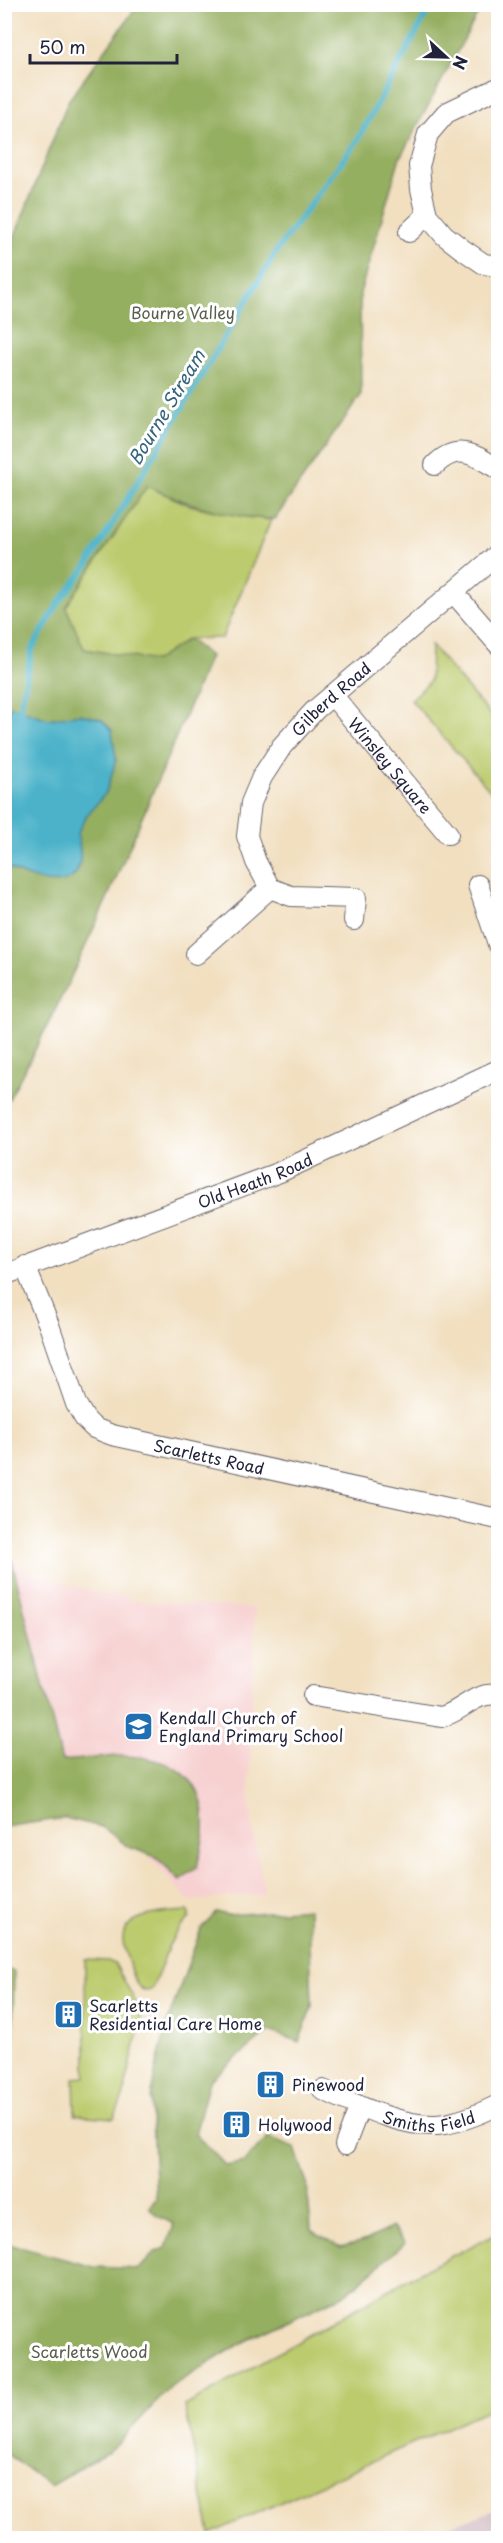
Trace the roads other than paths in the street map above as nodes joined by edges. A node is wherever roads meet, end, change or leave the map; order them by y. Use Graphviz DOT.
graph roads {
  1 [pos="498,88"];
  2 [pos="427,215"];
  3 [pos="409,232"];
  4 [pos="498,266"];
  5 [pos="435,465"];
  6 [pos="498,470"];
  7 [pos="498,554"];
  8 [pos="454,593"];
  9 [pos="498,644"];
  10 [pos="333,696"];
  11 [pos="448,834"];
  12 [pos="478,885"];
  13 [pos="270,888"];
  14 [pos="354,920"];
  15 [pos="498,944"];
  16 [pos="196,954"];
  17 [pos="498,1070"];
  18 [pos="25,1266"];
  19 [pos="4,1275"];
  20 [pos="498,1519"];
  21 [pos="498,1695"];
  22 [pos="313,1696"];
  23 [pos="322,2090"];
  24 [pos="498,2105"];
  25 [pos="360,2106"];
  26 [pos="345,2145"];
  1 -- 2 [label="street"];
  2 -- 3 [label="street"];
  2 -- 4 [label="street"];
  5 -- 6 [label="street"];
  7 -- 8 [label="street, Gilberd Road"];
  8 -- 9 [label="street"];
  8 -- 10 [label="street, Gilberd Road"];
  10 -- 11 [label="street, Winsley Square"];
  10 -- 13 [label="street, Gilberd Road"];
  12 -- 15 [label="street"];
  13 -- 14 [label="street"];
  13 -- 16 [label="street"];
  17 -- 18 [label="street, Old Heath Road"];
  18 -- 19 [label="street, Old Heath Road"];
  18 -- 20 [label="street, Scarletts Road"];
  21 -- 22 [label="street"];
  23 -- 25 [label="street, Smiths Field"];
  24 -- 25 [label="street, Smiths Field"];
  25 -- 26 [label="street, Smiths Field"];
}
